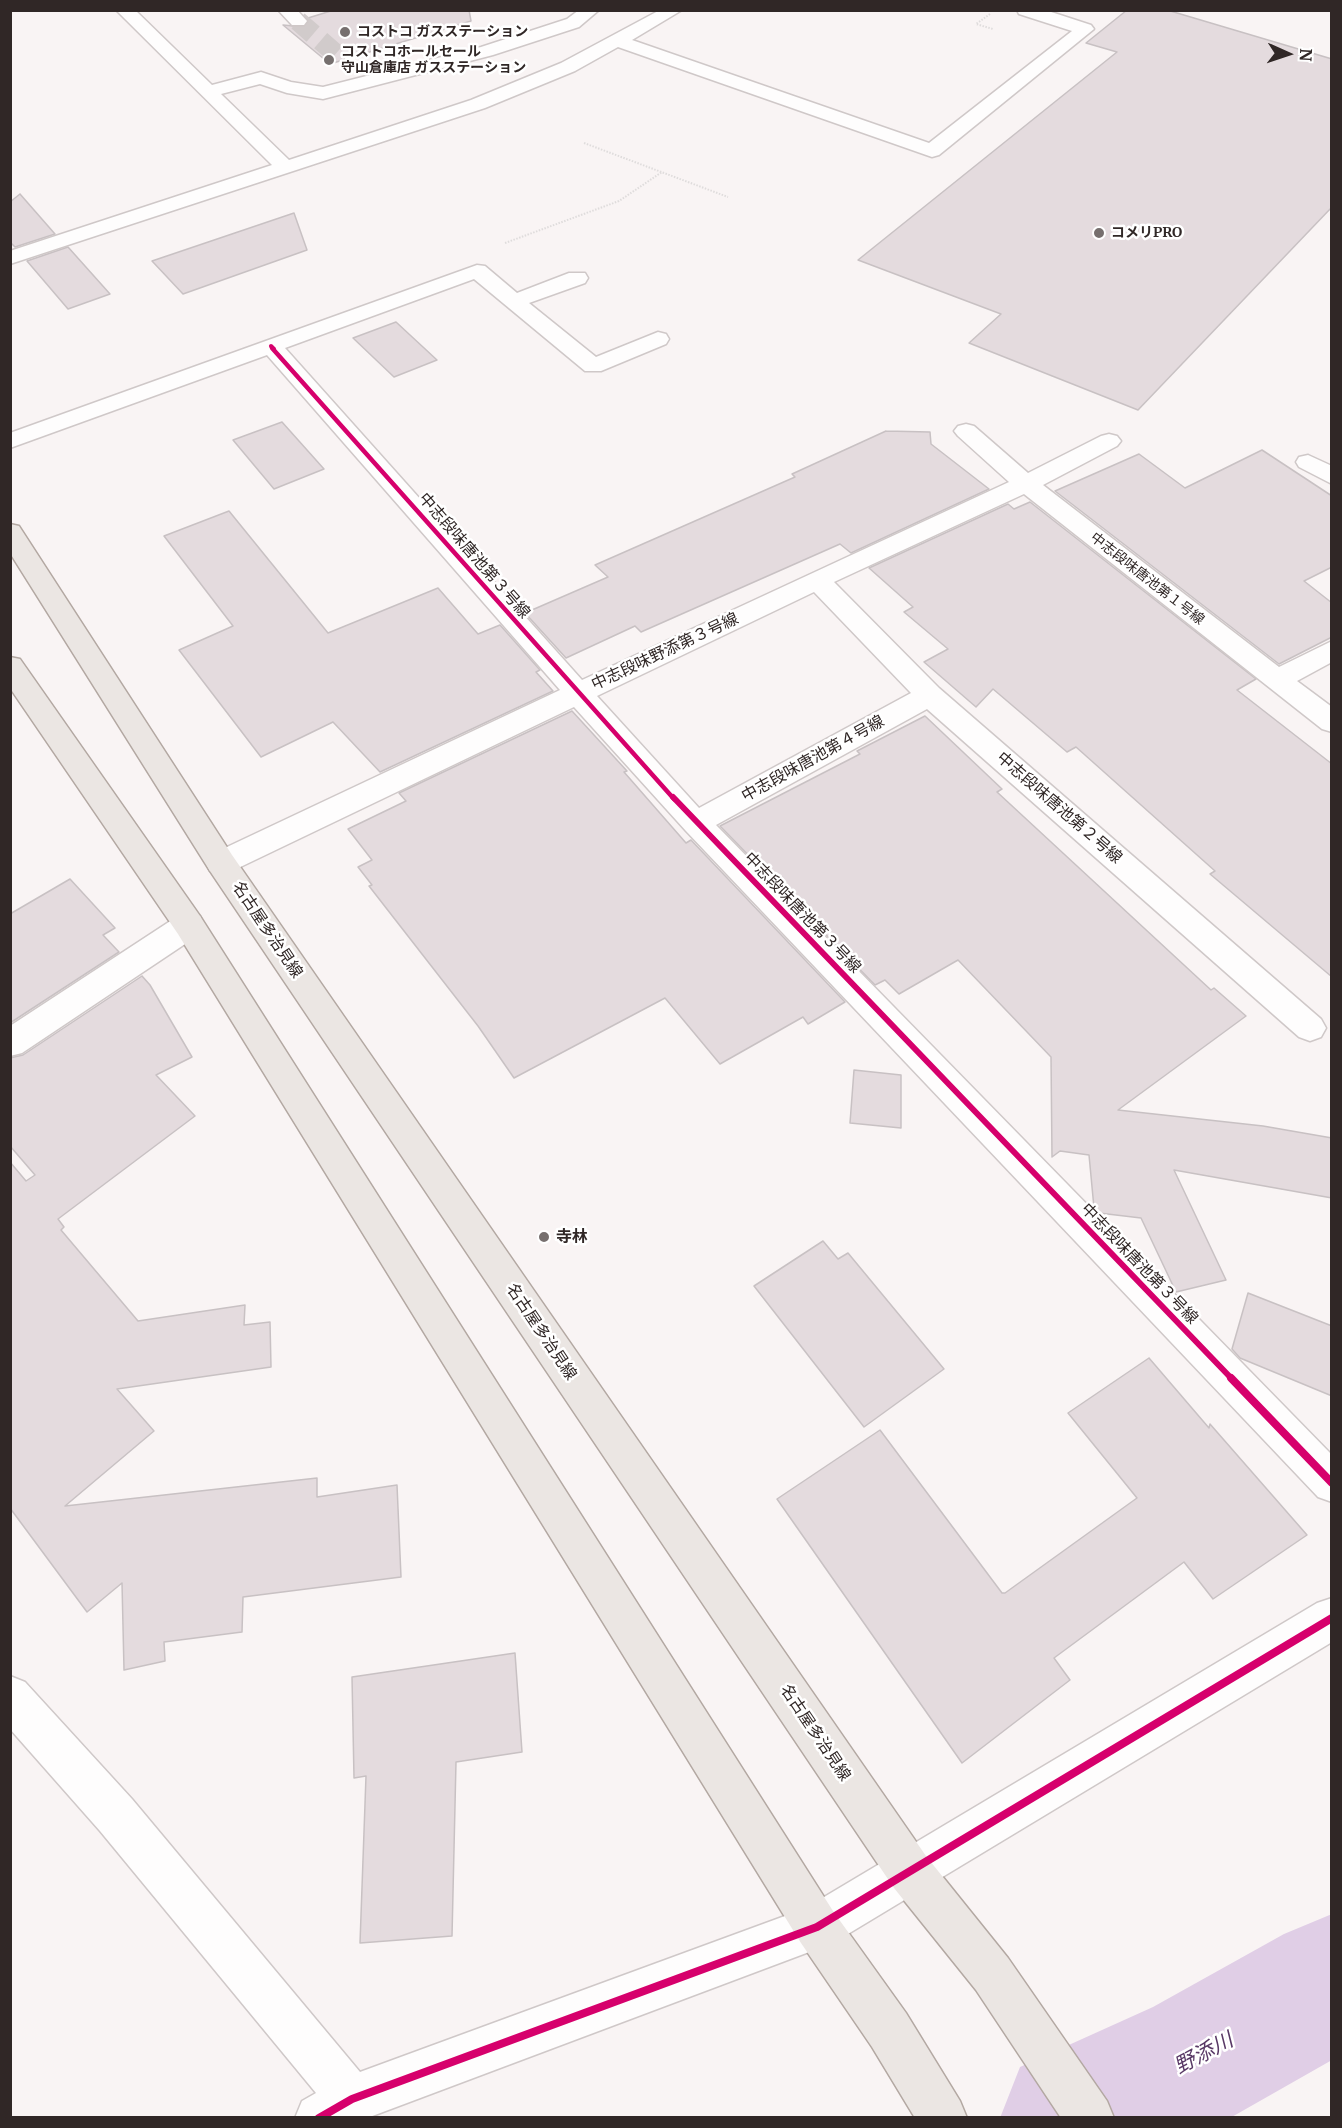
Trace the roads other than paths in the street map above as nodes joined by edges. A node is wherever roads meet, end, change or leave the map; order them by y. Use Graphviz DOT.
graph roads {
  1 [pos="591,10"];
  2 [pos="674,10"];
  3 [pos="1025,10"];
  4 [pos="135,14"];
  5 [pos="618,41"];
  6 [pos="487,51"];
  7 [pos="351,67"];
  8 [pos="535,80"];
  9 [pos="368,82"];
  10 [pos="208,92"];
  11 [pos="286,168"];
  12 [pos="10,258"];
  13 [pos="577,278"];
  14 [pos="514,301"];
  15 [pos="658,339"];
  16 [pos="271,346"];
  17 [pos="966,431"];
  18 [pos="10,441"];
  19 [pos="1109,441"];
  20 [pos="1308,462"];
  21 [pos="1332,477"];
  22 [pos="1026,484"];
  23 [pos="10,532"];
  24 [pos="817,580"];
  25 [pos="1332,650"];
  26 [pos="10,666"];
  27 [pos="1277,680"];
  28 [pos="578,693"];
  29 [pos="929,695"];
  30 [pos="1332,722"];
  31 [pos="696,823"];
  32 [pos="221,863"];
  33 [pos="189,925"];
  34 [pos="1310,1028"];
  35 [pos="10,1043"];
  36 [pos="1332,1483"];
  37 [pos="1332,1618"];
  38 [pos="10,1697"];
  39 [pos="910,1872"];
  40 [pos="818,1927"];
  41 [pos="335,2108"];
  42 [pos="943,2118"];
  43 [pos="1090,2118"];
  1 -- 6 [label="street"];
  2 -- 5 [label="street"];
  3 -- 5 [label="street"];
  4 -- 10 [label="street"];
  5 -- 8 [label="street"];
  6 -- 8 [label="street"];
  6 -- 9 [label="street"];
  7 -- 9 [label="street"];
  8 -- 11 [label="street"];
  9 -- 10 [label="street"];
  10 -- 11 [label="street"];
  11 -- 12 [label="street"];
  13 -- 14 [label="street"];
  14 -- 15 [label="street"];
  14 -- 16 [label="street"];
  16 -- 18 [label="street"];
  16 -- 28 [label="street, 中志段味唐池第３号線"];
  17 -- 22 [label="street, 中志段味唐池第１号線"];
  19 -- 22 [label="street, 中志段味野添第３号線"];
  20 -- 21 [label="street"];
  22 -- 24 [label="street, 中志段味野添第３号線"];
  22 -- 27 [label="street, 中志段味唐池第１号線"];
  23 -- 32 [label="main road, 名古屋多治見線"];
  24 -- 28 [label="street, 中志段味野添第３号線"];
  24 -- 29 [label="street, 中志段味唐池第２号線"];
  25 -- 27 [label="street"];
  26 -- 33 [label="main road"];
  27 -- 30 [label="street, 中志段味唐池第１号線"];
  28 -- 31 [label="street, 中志段味唐池第３号線"];
  28 -- 32 [label="street, 中志段味野添第３号線"];
  29 -- 31 [label="street, 中志段味唐池第４号線"];
  29 -- 34 [label="street, 中志段味唐池第２号線"];
  31 -- 36 [label="street, 中志段味唐池第３号線"];
  32 -- 39 [label="main road, 名古屋多治見線"];
  33 -- 35 [label="street"];
  33 -- 40 [label="main road"];
  37 -- 39 [label="street"];
  38 -- 41 [label="street"];
  39 -- 40 [label="street"];
  39 -- 43 [label="main road, 名古屋多治見線"];
  40 -- 41 [label="street"];
  40 -- 42 [label="main road"];
}
